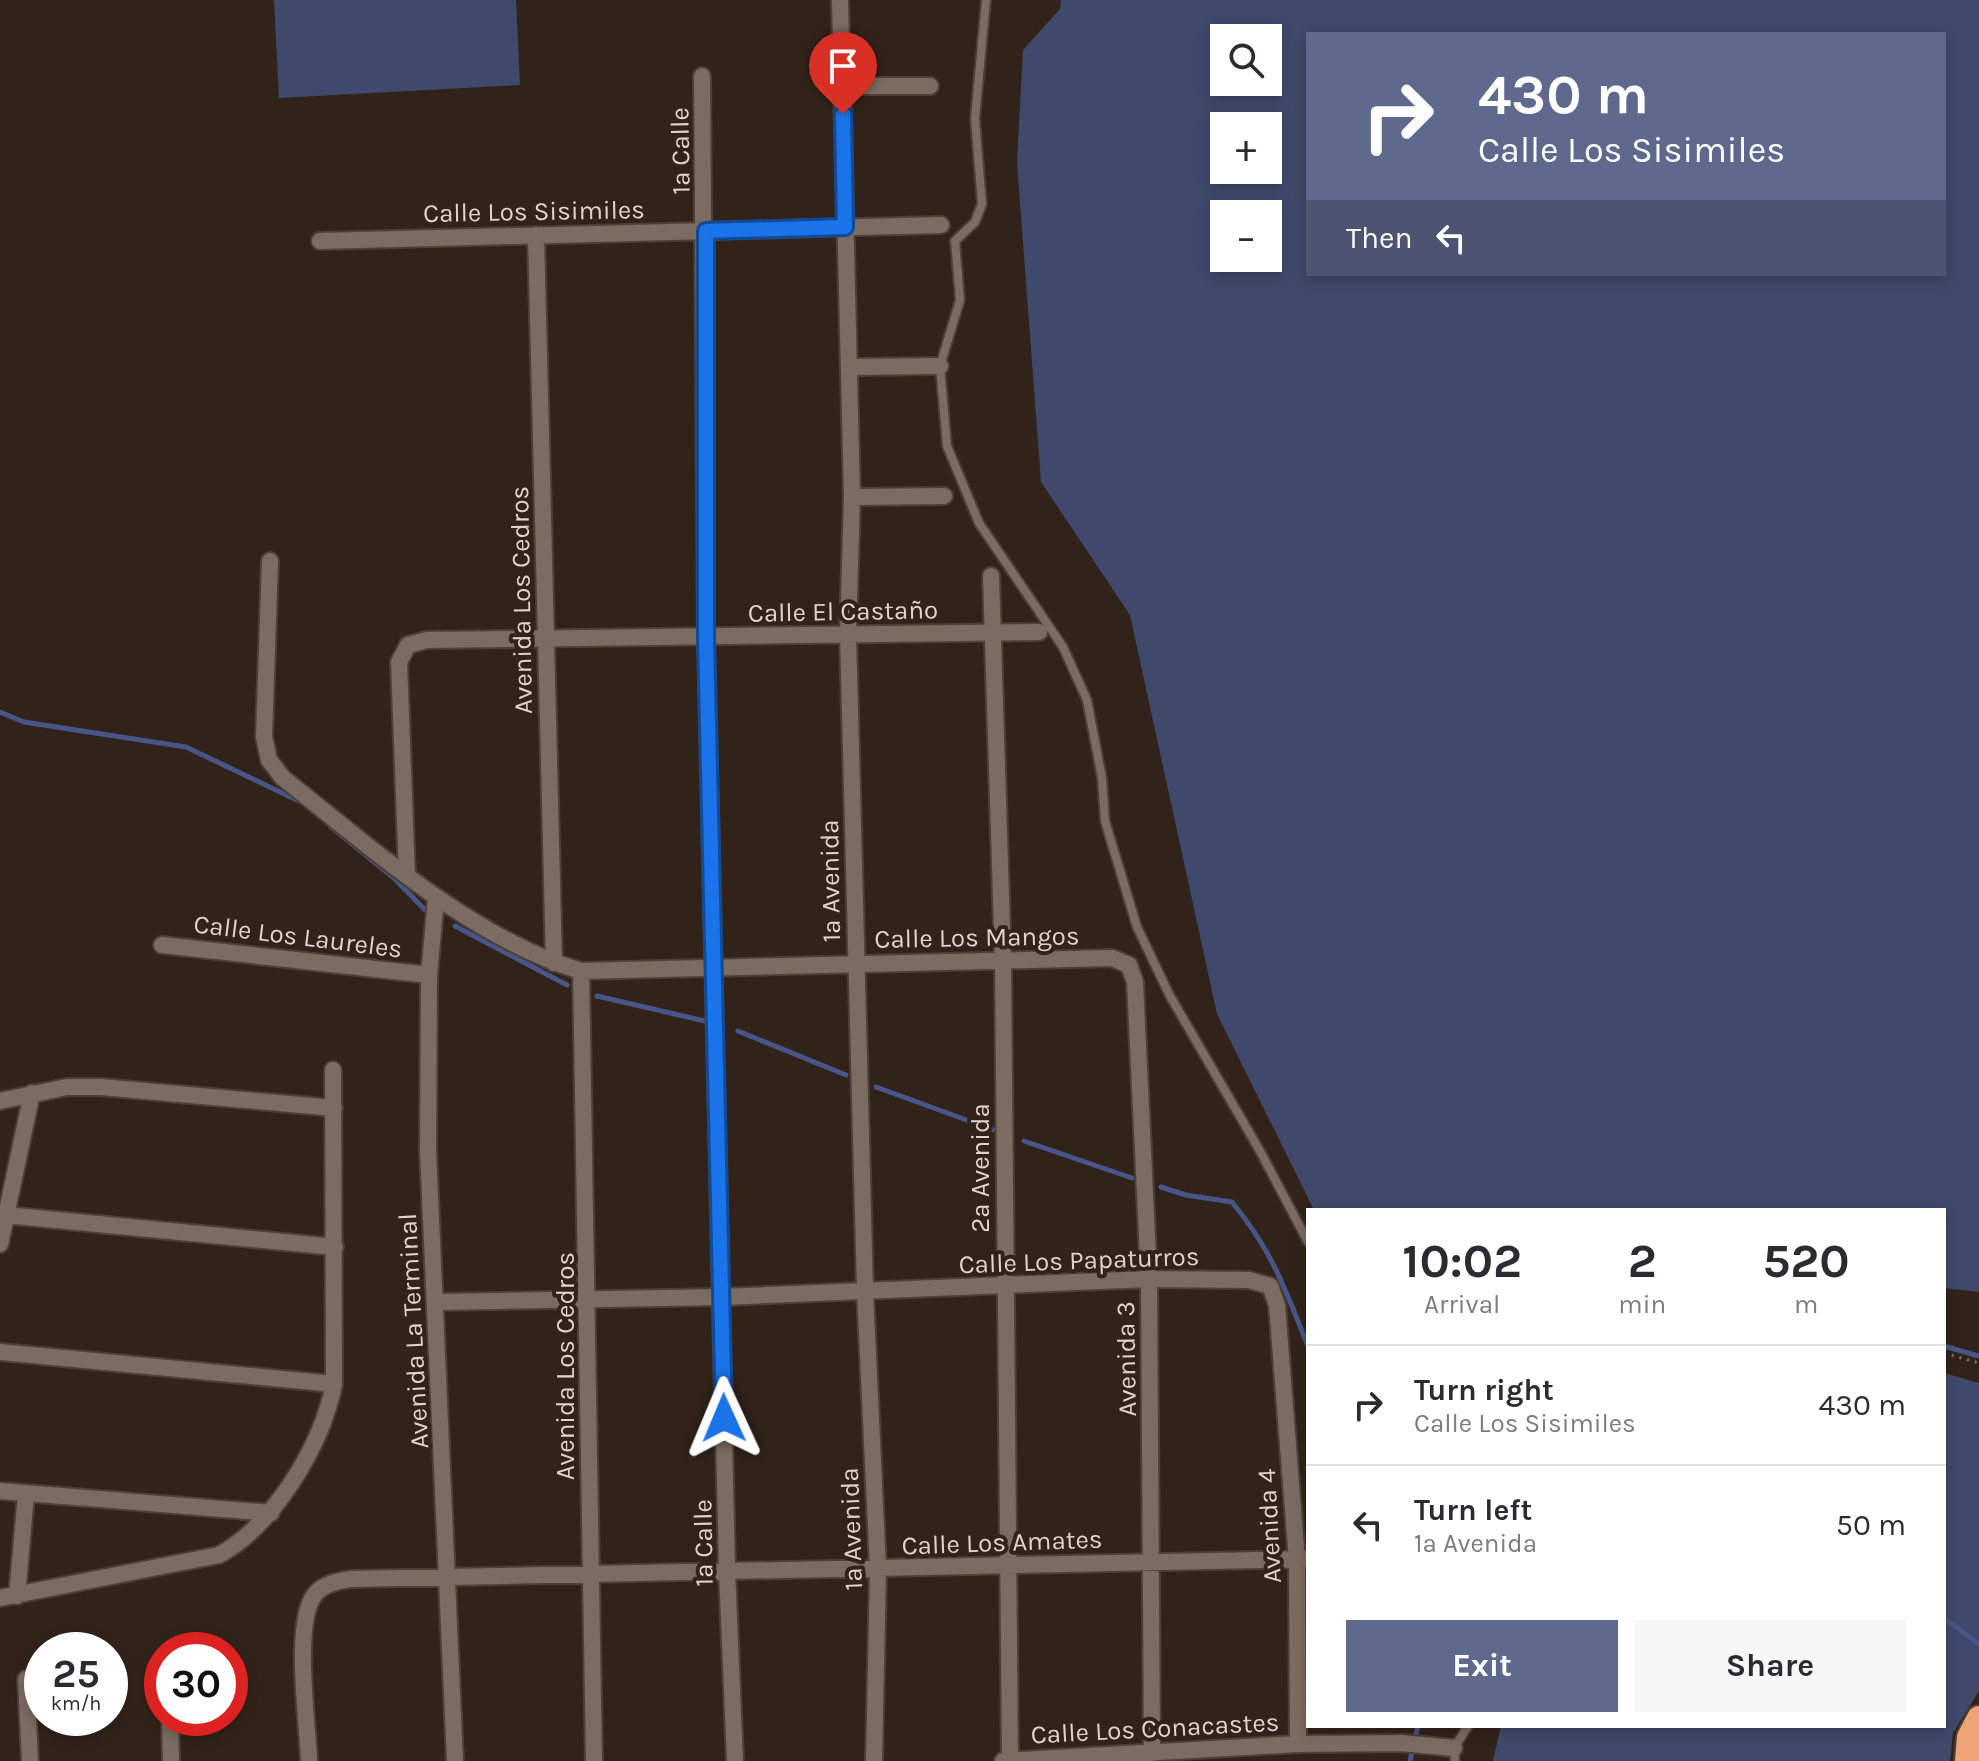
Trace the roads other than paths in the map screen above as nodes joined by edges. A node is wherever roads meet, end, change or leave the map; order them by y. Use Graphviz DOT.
graph roads {
  1 [pos="840,0"];
  2 [pos="986,0"];
  3 [pos="702,76"];
  4 [pos="842,86"];
  5 [pos="930,86"];
  6 [pos="941,225"];
  7 [pos="845,227"];
  8 [pos="706,231"];
  9 [pos="536,235"];
  10 [pos="320,241"];
  11 [pos="940,366"];
  12 [pos="849,367"];
  13 [pos="944,496"];
  14 [pos="852,497"];
  15 [pos="270,561"];
  16 [pos="991,576"];
  17 [pos="1039,632"];
  18 [pos="993,633"];
  19 [pos="848,634"];
  20 [pos="706,637"];
  21 [pos="546,640"];
  22 [pos="407,876"];
  23 [pos="436,898"];
  24 [pos="162,945"];
  25 [pos="1003,961"];
  26 [pos="554,963"];
  27 [pos="856,964"];
  28 [pos="1129,965"];
  29 [pos="715,969"];
  30 [pos="581,971"];
  31 [pos="429,975"];
  32 [pos="333,1070"];
  33 [pos="32,1093"];
  34 [pos="0,1101"];
  35 [pos="334,1108"];
  36 [pos="5,1215"];
  37 [pos="1306,1238"];
  38 [pos="0,1244"];
  39 [pos="335,1247"];
  40 [pos="1149,1279"];
  41 [pos="1004,1285"];
  42 [pos="865,1291"];
  43 [pos="722,1297"];
  44 [pos="589,1300"];
  45 [pos="437,1302"];
  46 [pos="1277,1305"];
  47 [pos="0,1352"];
  48 [pos="334,1384"];
  49 [pos="0,1491"];
  50 [pos="26,1494"];
  51 [pos="271,1513"];
  52 [pos="1302,1560"];
  53 [pos="1152,1562"];
  54 [pos="1008,1565"];
  55 [pos="878,1569"];
  56 [pos="727,1570"];
  57 [pos="590,1576"];
  58 [pos="448,1578"];
  59 [pos="8,1597"];
  60 [pos="1979,1718"];
  61 [pos="1467,1728"];
  62 [pos="29,1736"];
  63 [pos="170,1736"];
  64 [pos="1298,1744"];
  65 [pos="1152,1753"];
  66 [pos="1454,1755"];
  67 [pos="1200,1756"];
  68 [pos="30,1761"];
  69 [pos="171,1761"];
  70 [pos="309,1761"];
  71 [pos="455,1761"];
  72 [pos="594,1761"];
  73 [pos="735,1761"];
  74 [pos="874,1761"];
  75 [pos="1003,1761"];
  76 [pos="1010,1761"];
  77 [pos="1967,1761"];
  1 -- 4 [label="street, 1a Avenida"];
  2 -- 11 [label="lane"];
  3 -- 8 [label="street, 1a Calle"];
  4 -- 5 [label="street"];
  4 -- 7 [label="street, 1a Avenida"];
  6 -- 7 [label="street, Calle Los Sisimiles"];
  7 -- 8 [label="street, Calle Los Sisimiles"];
  7 -- 12 [label="street, 1a Avenida"];
  8 -- 9 [label="street, Calle Los Sisimiles"];
  8 -- 20 [label="street, 1a Calle"];
  9 -- 10 [label="street, Calle Los Sisimiles"];
  9 -- 21 [label="street, Avenida Los Cedros"];
  11 -- 12 [label="street"];
  11 -- 37 [label="lane"];
  12 -- 14 [label="street, 1a Avenida"];
  13 -- 14 [label="street"];
  14 -- 19 [label="street, 1a Avenida"];
  15 -- 22 [label="street, Calle Los Mangos"];
  16 -- 18 [label="street, 2a Avenida"];
  17 -- 18 [label="street, Calle El Castaño"];
  18 -- 19 [label="street, Calle El Castaño"];
  18 -- 25 [label="street, 2a Avenida"];
  19 -- 20 [label="street, Calle El Castaño"];
  19 -- 27 [label="street, 1a Avenida"];
  20 -- 21 [label="street, Calle El Castaño"];
  20 -- 29 [label="street, 1a Calle"];
  21 -- 22 [label="street, Calle El Castaño"];
  21 -- 26 [label="street, Avenida Los Cedros"];
  22 -- 23 [label="street, Calle Los Mangos"];
  23 -- 26 [label="street, Calle Los Mangos"];
  23 -- 31 [label="street, Avenida La Terminal"];
  24 -- 31 [label="street, Calle Los Laureles"];
  25 -- 27 [label="street, Calle Los Mangos"];
  25 -- 28 [label="street, Calle Los Mangos"];
  25 -- 41 [label="street, 2a Avenida"];
  26 -- 30 [label="street, Calle Los Mangos"];
  27 -- 29 [label="street, Calle Los Mangos"];
  27 -- 42 [label="street, 1a Avenida"];
  28 -- 40 [label="street, Avenida 3"];
  29 -- 30 [label="street, Calle Los Mangos"];
  29 -- 43 [label="street, 1a Calle"];
  30 -- 44 [label="street, Avenida Los Cedros"];
  31 -- 45 [label="street, Avenida La Terminal"];
  32 -- 35 [label="street"];
  33 -- 34 [label="street"];
  33 -- 35 [label="street"];
  33 -- 36 [label="street"];
  35 -- 39 [label="street"];
  36 -- 38 [label="street"];
  36 -- 39 [label="street"];
  39 -- 48 [label="street"];
  40 -- 41 [label="street, Calle Los Papaturros"];
  40 -- 46 [label="street, Calle Los Papaturros"];
  40 -- 53 [label="street, Avenida 3"];
  41 -- 42 [label="street, Calle Los Papaturros"];
  41 -- 54 [label="street, 2a Avenida"];
  42 -- 43 [label="street, Calle Los Papaturros"];
  42 -- 55 [label="street, 1a Avenida"];
  43 -- 44 [label="street, Calle Los Papaturros"];
  43 -- 56 [label="street, 1a Calle"];
  44 -- 45 [label="street, Calle Los Papaturros"];
  44 -- 57 [label="street, Avenida Los Cedros"];
  45 -- 58 [label="street, Avenida La Terminal"];
  46 -- 52 [label="street, Avenida 4"];
  47 -- 48 [label="street"];
  48 -- 51 [label="street"];
  49 -- 50 [label="street"];
  50 -- 51 [label="street"];
  50 -- 59 [label="street"];
  51 -- 59 [label="street"];
  52 -- 53 [label="street, Calle Los Amates"];
  52 -- 64 [label="street, Avenida 4"];
  53 -- 54 [label="street, Calle Los Amates"];
  53 -- 65 [label="street, Avenida 3"];
  54 -- 55 [label="street, Calle Los Amates"];
  54 -- 76 [label="street, 2a Avenida"];
  55 -- 56 [label="street, Calle Los Amates"];
  55 -- 74 [label="street, 1a Avenida"];
  56 -- 57 [label="street, Calle Los Amates"];
  56 -- 73 [label="street, 1a Calle"];
  57 -- 58 [label="street, Calle Los Amates"];
  57 -- 72 [label="street, Avenida Los Cedros"];
  58 -- 70 [label="street, Calle Los Amates"];
  58 -- 71 [label="street, Avenida La Terminal"];
  60 -- 77 [label="highway"];
  61 -- 66 [label="lane"];
  62 -- 68 [label="street"];
  63 -- 69 [label="street"];
  64 -- 66 [label="street, Calle Los Conacastes"];
  64 -- 67 [label="street, Calle Los Conacastes"];
  65 -- 67 [label="street, Calle Los Conacastes"];
  65 -- 76 [label="street, Calle Los Conacastes"];
  75 -- 76 [label="street, Calle Los Conacastes"];
}
